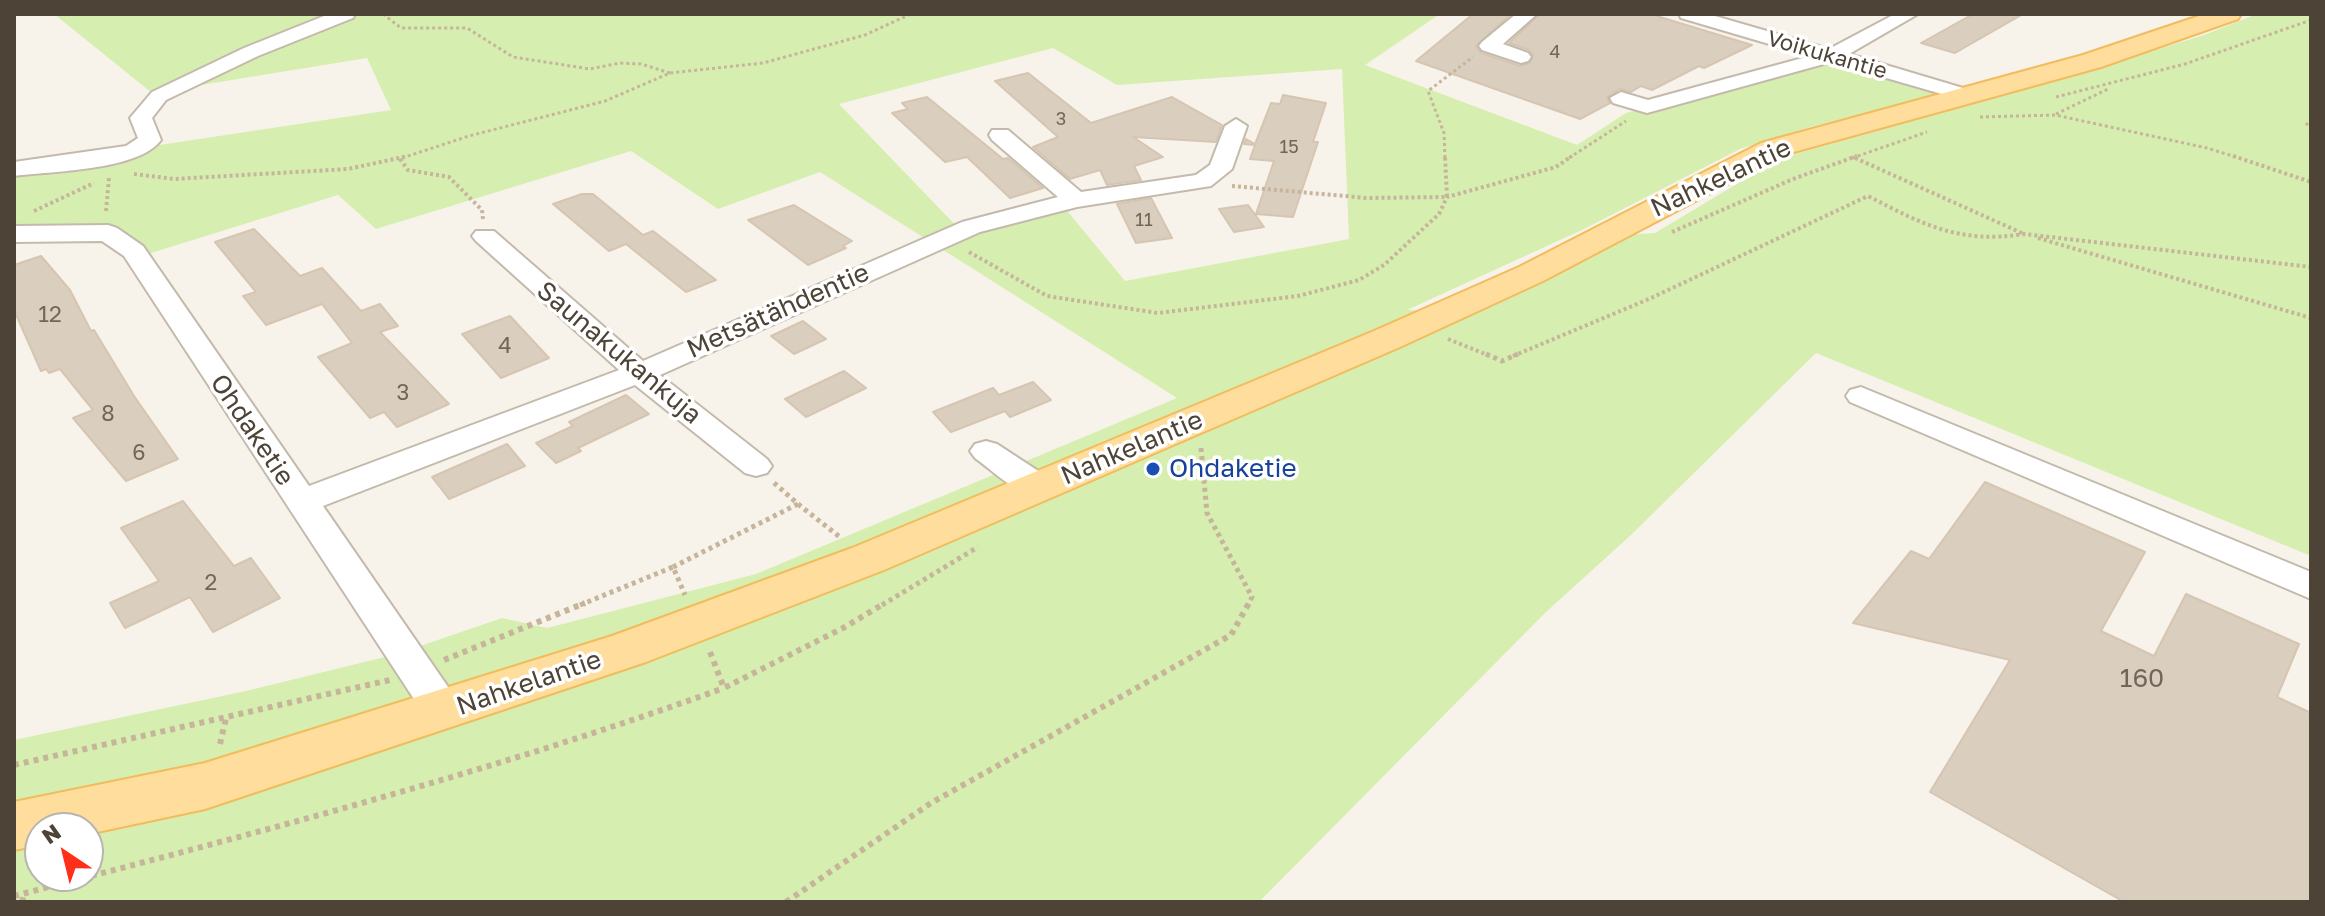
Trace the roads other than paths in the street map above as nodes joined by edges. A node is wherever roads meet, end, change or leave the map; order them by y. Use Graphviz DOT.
graph roads {
  1 [pos="346,14"];
  2 [pos="1528,14"];
  3 [pos="1688,14"];
  4 [pos="1909,14"];
  5 [pos="2229,14"];
  6 [pos="1831,56"];
  7 [pos="1521,57"];
  8 [pos="1621,98"];
  9 [pos="1959,113"];
  10 [pos="1236,126"];
  11 [pos="1000,135"];
  12 [pos="14,169"];
  13 [pos="1076,200"];
  14 [pos="21,224"];
  15 [pos="485,236"];
  16 [pos="639,373"];
  17 [pos="1861,396"];
  18 [pos="986,451"];
  19 [pos="756,466"];
  20 [pos="1040,488"];
  21 [pos="300,502"];
  22 [pos="2311,586"];
  23 [pos="443,711"];
  24 [pos="14,826"];
  1 -- 12 [label="street"];
  2 -- 7 [label="street"];
  3 -- 6 [label="street, Voikukantie"];
  4 -- 6 [label="street"];
  5 -- 9 [label="main road, Nahkelantie"];
  6 -- 8 [label="street"];
  6 -- 9 [label="street, Voikukantie"];
  9 -- 20 [label="main road, Nahkelantie"];
  10 -- 13 [label="street, Metsätähdentie"];
  11 -- 13 [label="street"];
  13 -- 16 [label="street, Metsätähdentie"];
  14 -- 21 [label="street, Ohdaketie"];
  15 -- 16 [label="street, Saunakukankuja"];
  16 -- 19 [label="street, Saunakukankuja"];
  16 -- 21 [label="street, Metsätähdentie"];
  17 -- 22 [label="street"];
  18 -- 20 [label="street"];
  20 -- 23 [label="main road, Nahkelantie"];
  21 -- 23 [label="street, Ohdaketie"];
  23 -- 24 [label="main road, Nahkelantie"];
}
